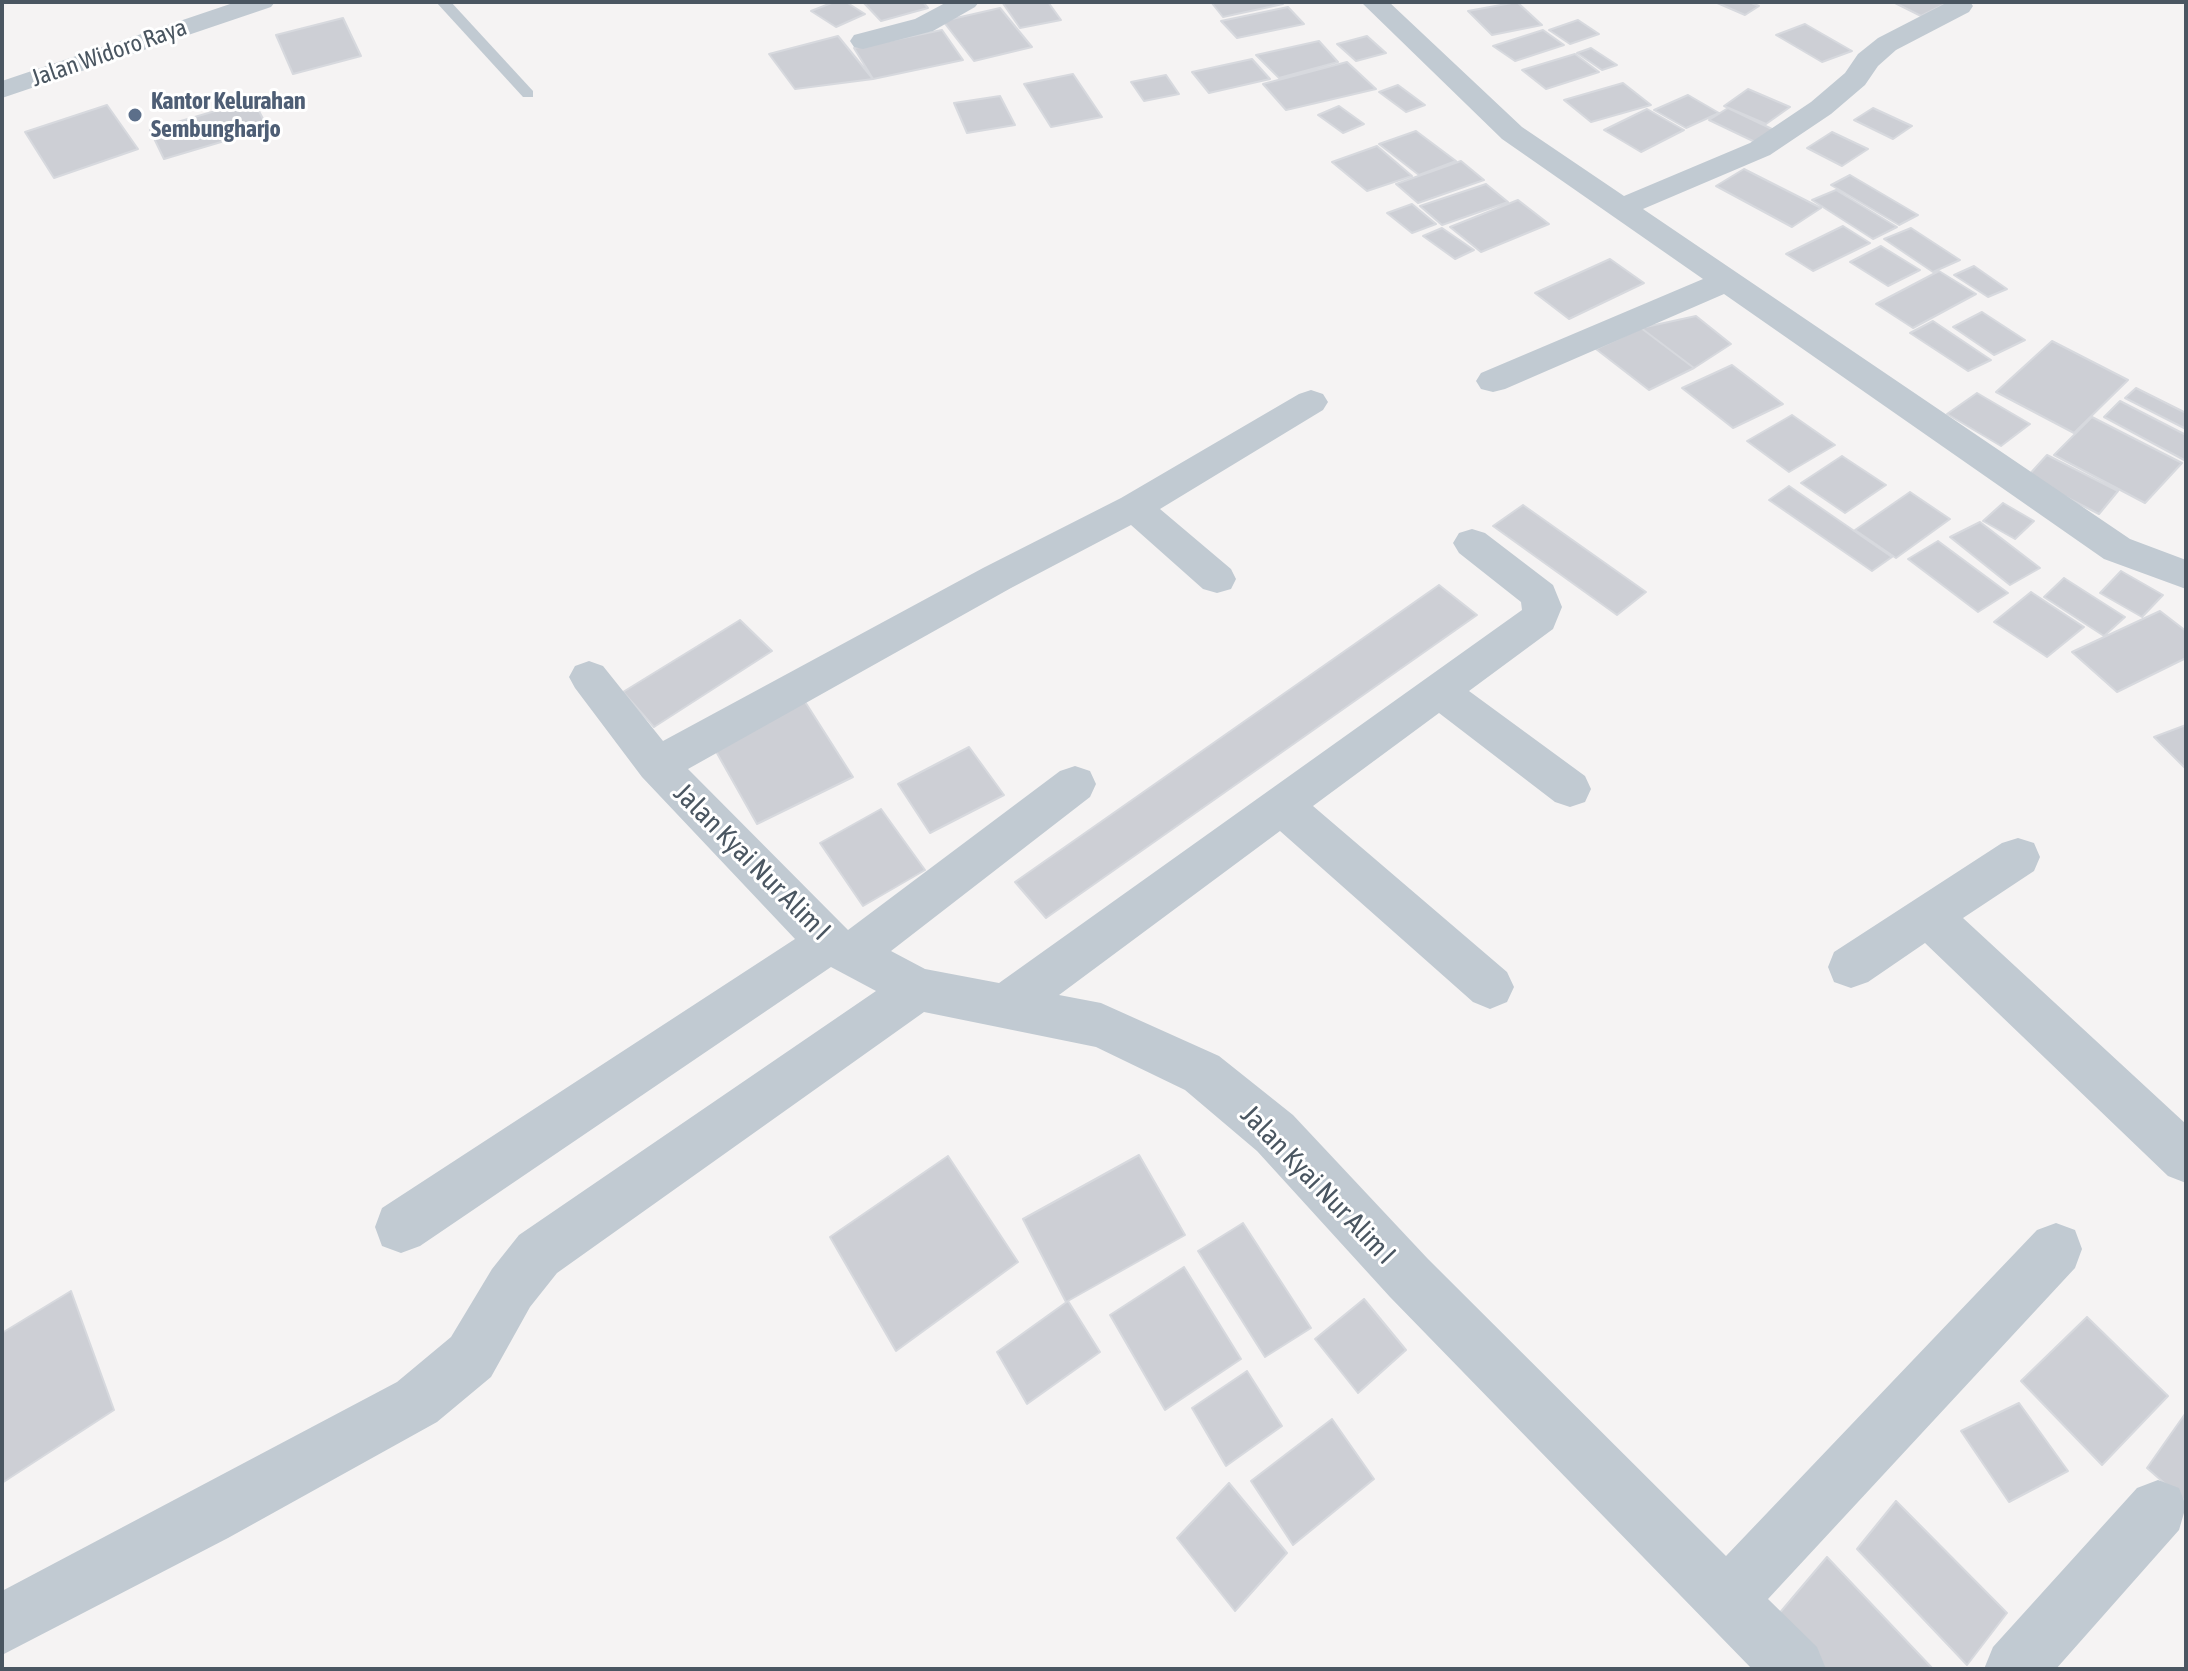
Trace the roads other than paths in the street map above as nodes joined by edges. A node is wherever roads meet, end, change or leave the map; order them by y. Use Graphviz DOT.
graph roads {
  1 [pos="262,2"];
  2 [pos="443,2"];
  3 [pos="966,2"];
  4 [pos="1374,2"];
  5 [pos="1960,6"];
  6 [pos="863,41"];
  7 [pos="2,90"];
  8 [pos="528,94"];
  9 [pos="1620,208"];
  10 [pos="1726,281"];
  11 [pos="1493,381"];
  12 [pos="1311,402"];
  13 [pos="1134,507"];
  14 [pos="1472,543"];
  15 [pos="2186,575"];
  16 [pos="1217,579"];
  17 [pos="589,677"];
  18 [pos="1440,692"];
  19 [pos="657,765"];
  20 [pos="1075,784"];
  21 [pos="1570,789"];
  22 [pos="1282,806"];
  23 [pos="2018,857"];
  24 [pos="1927,915"];
  25 [pos="840,949"];
  26 [pos="1851,967"];
  27 [pos="1490,987"];
  28 [pos="918,989"];
  29 [pos="1006,1006"];
  30 [pos="2186,1158"];
  31 [pos="401,1227"];
  32 [pos="2056,1249"];
  33 [pos="2158,1509"];
  34 [pos="1726,1600"];
  35 [pos="2,1624"];
  36 [pos="1795,1669"];
  37 [pos="2015,1669"];
  1 -- 7 [label="street, Jalan Widoro Raya"];
  2 -- 8 [label="lane"];
  3 -- 6 [label="street"];
  4 -- 9 [label="street"];
  5 -- 9 [label="street"];
  9 -- 10 [label="street"];
  10 -- 11 [label="street"];
  10 -- 15 [label="street"];
  12 -- 13 [label="street"];
  13 -- 16 [label="street"];
  13 -- 19 [label="street"];
  14 -- 18 [label="street"];
  17 -- 19 [label="street, Jalan Kyai Nur Alim I"];
  18 -- 21 [label="street"];
  18 -- 22 [label="street"];
  19 -- 25 [label="street, Jalan Kyai Nur Alim I"];
  20 -- 25 [label="street"];
  22 -- 27 [label="street"];
  22 -- 29 [label="street"];
  23 -- 24 [label="street"];
  24 -- 26 [label="street"];
  24 -- 30 [label="street"];
  25 -- 28 [label="street, Jalan Kyai Nur Alim I"];
  25 -- 31 [label="street"];
  28 -- 29 [label="street, Jalan Kyai Nur Alim I"];
  28 -- 35 [label="street"];
  29 -- 34 [label="street, Jalan Kyai Nur Alim I"];
  32 -- 34 [label="street"];
  33 -- 37 [label="street"];
  34 -- 36 [label="street, Jalan Kyai Nur Alim I"];
}
